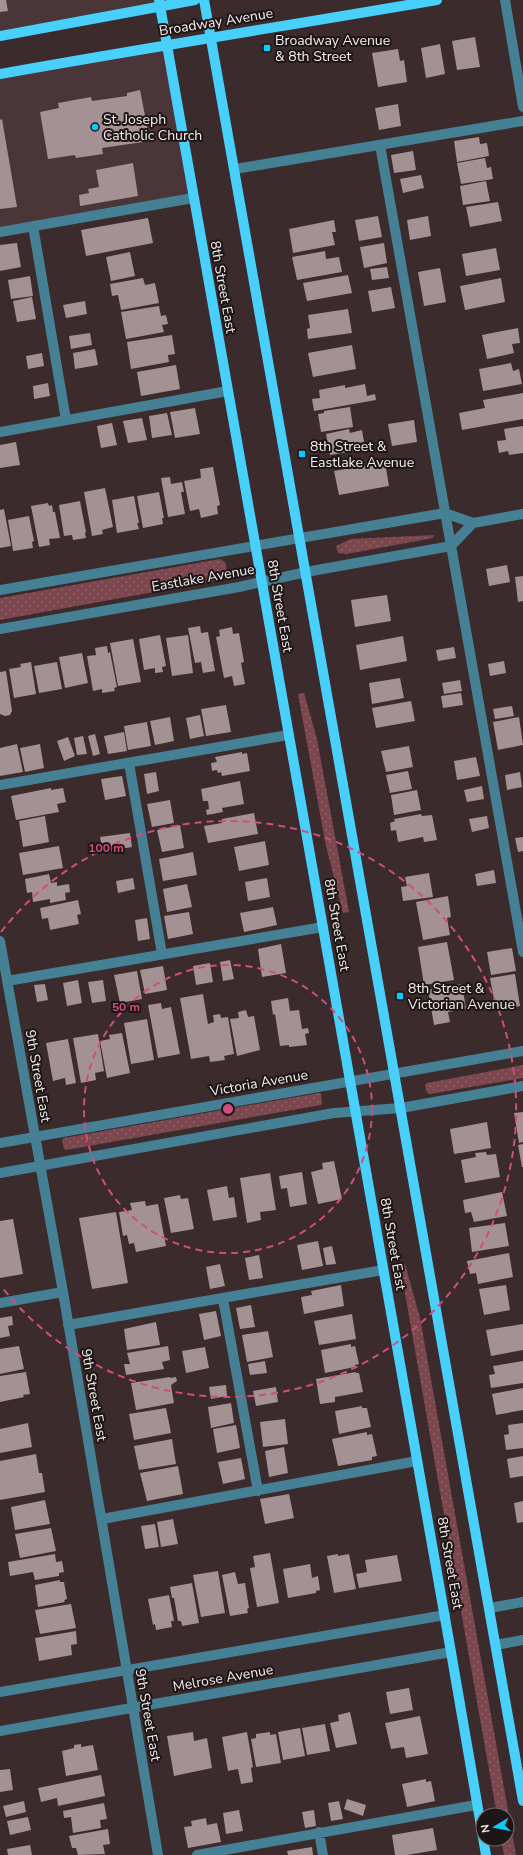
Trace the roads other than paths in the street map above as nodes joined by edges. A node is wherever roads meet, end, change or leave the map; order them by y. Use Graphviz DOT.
graph roads {
  1 [pos="195,0"];
  2 [pos="204,0"];
  3 [pos="437,0"];
  4 [pos="505,0"];
  5 [pos="159,3"];
  6 [pos="0,36"];
  7 [pos="212,38"];
  8 [pos="166,44"];
  9 [pos="0,74"];
  10 [pos="523,107"];
  11 [pos="523,121"];
  12 [pos="380,145"];
  13 [pos="235,169"];
  14 [pos="193,198"];
  15 [pos="33,226"];
  16 [pos="0,232"];
  17 [pos="228,391"];
  18 [pos="66,420"];
  19 [pos="0,432"];
  20 [pos="445,513"];
  21 [pos="523,514"];
  22 [pos="474,523"];
  23 [pos="300,539"];
  24 [pos="255,546"];
  25 [pos="451,546"];
  26 [pos="306,572"];
  27 [pos="261,582"];
  28 [pos="0,590"];
  29 [pos="0,629"];
  30 [pos="288,735"];
  31 [pos="129,763"];
  32 [pos="0,785"];
  33 [pos="323,927"];
  34 [pos="0,941"];
  35 [pos="523,952"];
  36 [pos="162,954"];
  37 [pos="7,981"];
  38 [pos="523,1051"];
  39 [pos="394,1074"];
  40 [pos="350,1082"];
  41 [pos="523,1086"];
  42 [pos="401,1108"];
  43 [pos="356,1112"];
  44 [pos="34,1137"];
  45 [pos="0,1143"];
  46 [pos="39,1166"];
  47 [pos="0,1173"];
  48 [pos="383,1270"];
  49 [pos="63,1292"];
  50 [pos="223,1299"];
  51 [pos="0,1303"];
  52 [pos="68,1326"];
  53 [pos="417,1461"];
  54 [pos="258,1491"];
  55 [pos="102,1519"];
  56 [pos="523,1602"];
  57 [pos="490,1608"];
  58 [pos="445,1616"];
  59 [pos="523,1640"];
  60 [pos="496,1645"];
  61 [pos="451,1652"];
  62 [pos="126,1671"];
  63 [pos="0,1692"];
  64 [pos="132,1708"];
  65 [pos="0,1731"];
  66 [pos="523,1801"];
  67 [pos="476,1805"];
  68 [pos="319,1832"];
  69 [pos="158,1855"];
  70 [pos="197,1855"];
  71 [pos="323,1855"];
  72 [pos="486,1855"];
  1 -- 5 [label="main road, Broadway Avenue"];
  2 -- 7 [label="main road"];
  3 -- 7 [label="main road, Broadway Avenue"];
  4 -- 10 [label="street"];
  5 -- 6 [label="main road, Broadway Avenue"];
  5 -- 8 [label="main road, 8th Street East"];
  7 -- 8 [label="main road, Broadway Avenue"];
  7 -- 13 [label="main road"];
  8 -- 9 [label="main road, Broadway Avenue"];
  8 -- 14 [label="main road, 8th Street East"];
  11 -- 12 [label="street"];
  12 -- 13 [label="street"];
  12 -- 20 [label="street"];
  13 -- 23 [label="main road"];
  14 -- 15 [label="street"];
  14 -- 17 [label="main road, 8th Street East"];
  15 -- 16 [label="street"];
  15 -- 18 [label="street"];
  17 -- 18 [label="street"];
  17 -- 24 [label="main road, 8th Street East"];
  18 -- 19 [label="street"];
  20 -- 22 [label="street, Eastlake Avenue"];
  20 -- 23 [label="street, Eastlake Avenue"];
  20 -- 25 [label="street"];
  21 -- 22 [label="street, Eastlake Avenue"];
  22 -- 25 [label="street"];
  23 -- 24 [label="street, Eastlake Avenue"];
  23 -- 26 [label="main road"];
  24 -- 27 [label="main road, 8th Street East"];
  24 -- 28 [label="street, Eastlake Avenue"];
  25 -- 26 [label="street, Eastlake Avenue"];
  25 -- 35 [label="street"];
  26 -- 27 [label="street, Eastlake Avenue"];
  26 -- 39 [label="main road"];
  27 -- 29 [label="street, Eastlake Avenue"];
  27 -- 30 [label="main road, 8th Street East"];
  30 -- 31 [label="street"];
  30 -- 33 [label="main road, 8th Street East"];
  31 -- 32 [label="street"];
  31 -- 36 [label="street"];
  33 -- 36 [label="street"];
  33 -- 40 [label="main road, 8th Street East"];
  34 -- 37 [label="street, 9th Street East"];
  36 -- 37 [label="street"];
  37 -- 44 [label="street, 9th Street East"];
  38 -- 39 [label="street, Victoria Avenue"];
  39 -- 40 [label="street, Victoria Avenue"];
  39 -- 42 [label="main road"];
  40 -- 43 [label="main road, 8th Street East"];
  40 -- 44 [label="street, Victoria Avenue"];
  41 -- 42 [label="street"];
  42 -- 43 [label="street"];
  42 -- 57 [label="main road"];
  43 -- 46 [label="street"];
  43 -- 48 [label="main road, 8th Street East"];
  44 -- 45 [label="street, Victoria Avenue"];
  44 -- 46 [label="street, 9th Street East"];
  46 -- 47 [label="street"];
  46 -- 49 [label="street, 9th Street East"];
  48 -- 50 [label="street"];
  48 -- 53 [label="main road, 8th Street East"];
  49 -- 51 [label="street"];
  49 -- 52 [label="street, 9th Street East"];
  50 -- 52 [label="street"];
  50 -- 54 [label="street"];
  52 -- 55 [label="street, 9th Street East"];
  53 -- 54 [label="street"];
  53 -- 58 [label="main road, 8th Street East"];
  54 -- 55 [label="street"];
  55 -- 62 [label="street, 9th Street East"];
  56 -- 57 [label="street"];
  57 -- 60 [label="main road"];
  58 -- 61 [label="main road, 8th Street East"];
  58 -- 62 [label="street, Melrose Avenue"];
  59 -- 60 [label="street"];
  60 -- 66 [label="main road"];
  61 -- 64 [label="street, Melrose Avenue"];
  61 -- 67 [label="main road, 8th Street East"];
  62 -- 63 [label="street, Melrose Avenue"];
  62 -- 64 [label="street, 9th Street East"];
  64 -- 65 [label="street, Melrose Avenue"];
  64 -- 69 [label="street, 9th Street East"];
  67 -- 68 [label="street"];
  67 -- 72 [label="main road, 8th Street East"];
  68 -- 70 [label="street"];
  68 -- 71 [label="street"];
}
